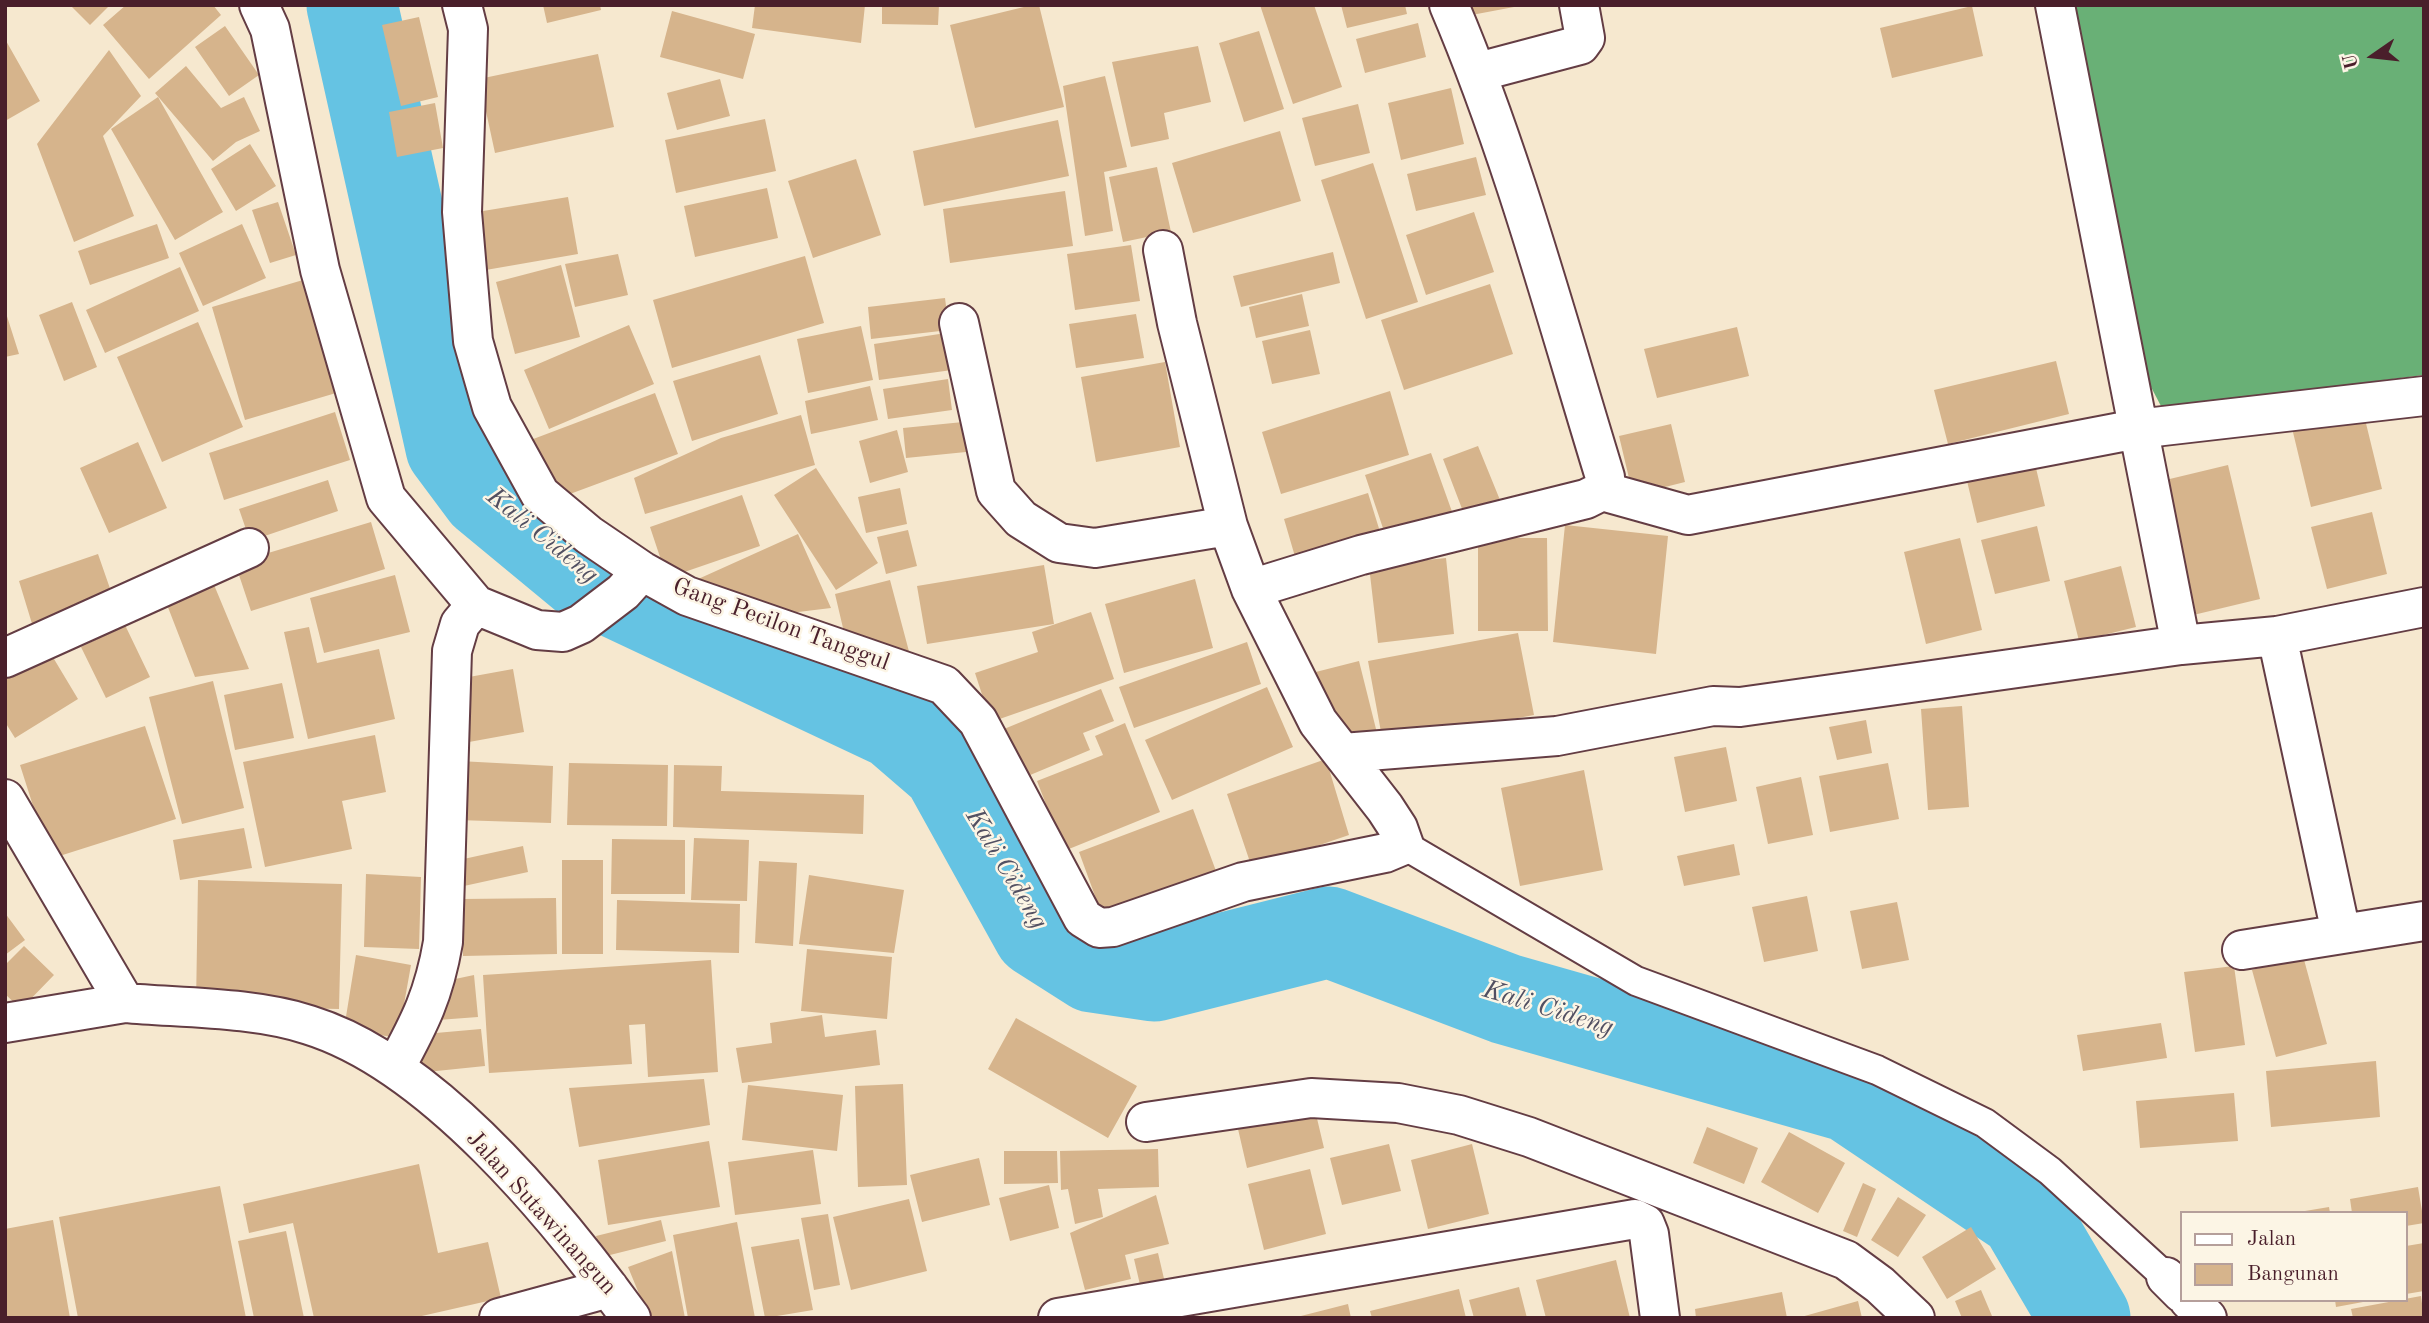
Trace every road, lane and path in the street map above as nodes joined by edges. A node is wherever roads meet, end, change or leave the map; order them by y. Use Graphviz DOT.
graph roads {
  1 [pos="259,5"];
  2 [pos="462,5"];
  3 [pos="1449,5"];
  4 [pos="1579,5"];
  5 [pos="2055,5"];
  6 [pos="1478,72"];
  7 [pos="1163,250"];
  8 [pos="959,323"];
  9 [pos="2424,396"];
  10 [pos="2137,429"];
  11 [pos="1602,491"];
  12 [pos="1228,526"];
  13 [pos="249,548"];
  14 [pos="632,581"];
  15 [pos="1251,589"];
  16 [pos="475,605"];
  17 [pos="2424,607"];
  18 [pos="2277,636"];
  19 [pos="2181,645"];
  20 [pos="5,659"];
  21 [pos="1343,753"];
  22 [pos="5,799"];
  23 [pos="1404,845"];
  24 [pos="2424,921"];
  25 [pos="2341,933"];
  26 [pos="2242,950"];
  27 [pos="125,1003"];
  28 [pos="5,1023"];
  29 [pos="395,1068"];
  30 [pos="1146,1122"];
  31 [pos="2179,1290"];
  32 [pos="2191,1302"];
  33 [pos="620,1303"];
  34 [pos="499,1318"];
  35 [pos="1058,1318"];
  36 [pos="1660,1318"];
  37 [pos="1915,1318"];
  38 [pos="2207,1318"];
  1 -- 16 [label="street"];
  2 -- 14 [label="street, Gang Pecilon Tanggul"];
  3 -- 6 [label="street"];
  4 -- 6 [label="street"];
  5 -- 10 [label="street"];
  6 -- 11 [label="street"];
  7 -- 12 [label="street"];
  8 -- 12 [label="street"];
  9 -- 10 [label="street"];
  10 -- 11 [label="street"];
  10 -- 19 [label="street"];
  11 -- 15 [label="street"];
  12 -- 15 [label="street"];
  13 -- 20 [label="street"];
  14 -- 16 [label="street"];
  14 -- 23 [label="street, Gang Pecilon Tanggul"];
  15 -- 21 [label="street"];
  16 -- 29 [label="street"];
  17 -- 18 [label="street"];
  18 -- 19 [label="street"];
  18 -- 25 [label="street"];
  19 -- 21 [label="street"];
  21 -- 23 [label="street"];
  22 -- 27 [label="street"];
  23 -- 31 [label="lane"];
  24 -- 25 [label="street"];
  25 -- 26 [label="street"];
  27 -- 28 [label="street, Jalan Sutawinangun"];
  27 -- 29 [label="street, Jalan Sutawinangun"];
  29 -- 33 [label="street, Jalan Sutawinangun"];
  30 -- 37 [label="street"];
  32 -- 38 [label="street"];
  33 -- 34 [label="street"];
  35 -- 36 [label="street"];
}
